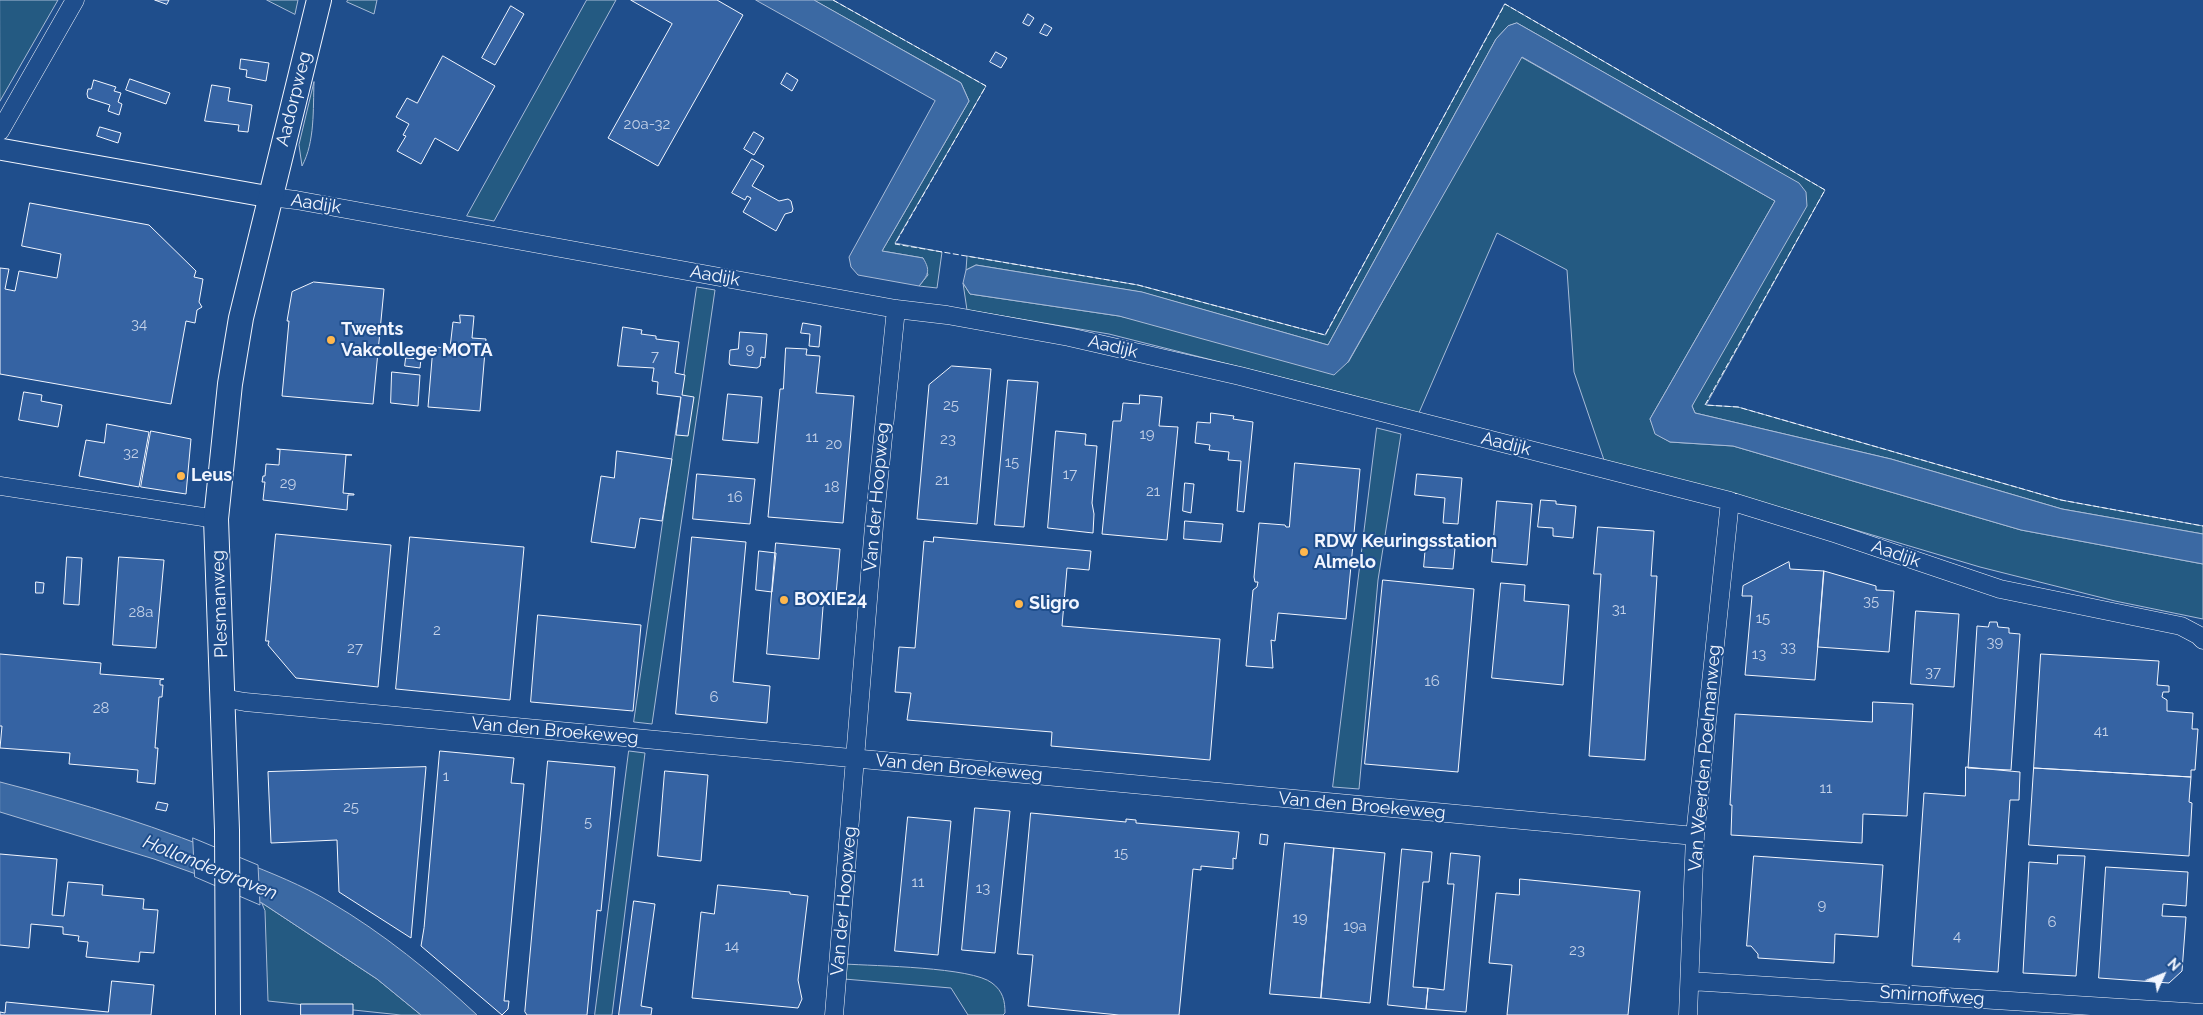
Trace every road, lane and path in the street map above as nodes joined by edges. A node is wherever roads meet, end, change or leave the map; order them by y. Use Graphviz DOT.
graph roads {
  1 [pos="75,0"];
  2 [pos="319,0"];
  3 [pos="0,131"];
  4 [pos="0,149"];
  5 [pos="270,197"];
  6 [pos="896,309"];
  7 [pos="0,486"];
  8 [pos="1730,501"];
  9 [pos="216,519"];
  10 [pos="2203,640"];
  11 [pos="223,698"];
  12 [pos="856,759"];
  13 [pos="1695,836"];
  14 [pos="1690,981"];
  15 [pos="2203,1013"];
  16 [pos="228,1015"];
  17 [pos="834,1015"];
  18 [pos="1688,1015"];
  1 -- 3 [label="street"];
  2 -- 5 [label="main road, Aadorpweg"];
  4 -- 5 [label="street, Aadijk"];
  5 -- 6 [label="street, Aadijk"];
  5 -- 9 [label="main road, Plesmanweg"];
  6 -- 8 [label="street, Aadijk"];
  6 -- 12 [label="street, Van der Hoopweg"];
  7 -- 9 [label="street"];
  8 -- 10 [label="street, Aadijk"];
  8 -- 13 [label="street, Van Weerden Poelmanweg"];
  9 -- 11 [label="main road, Plesmanweg"];
  11 -- 12 [label="street, Van den Broekeweg"];
  11 -- 16 [label="main road, Plesmanweg"];
  12 -- 13 [label="street, Van den Broekeweg"];
  12 -- 17 [label="street, Van der Hoopweg"];
  13 -- 14 [label="street, Van Weerden Poelmanweg"];
  14 -- 15 [label="street, Smirnoffweg"];
  14 -- 18 [label="street, Van Weerden Poelmanweg"];
}
